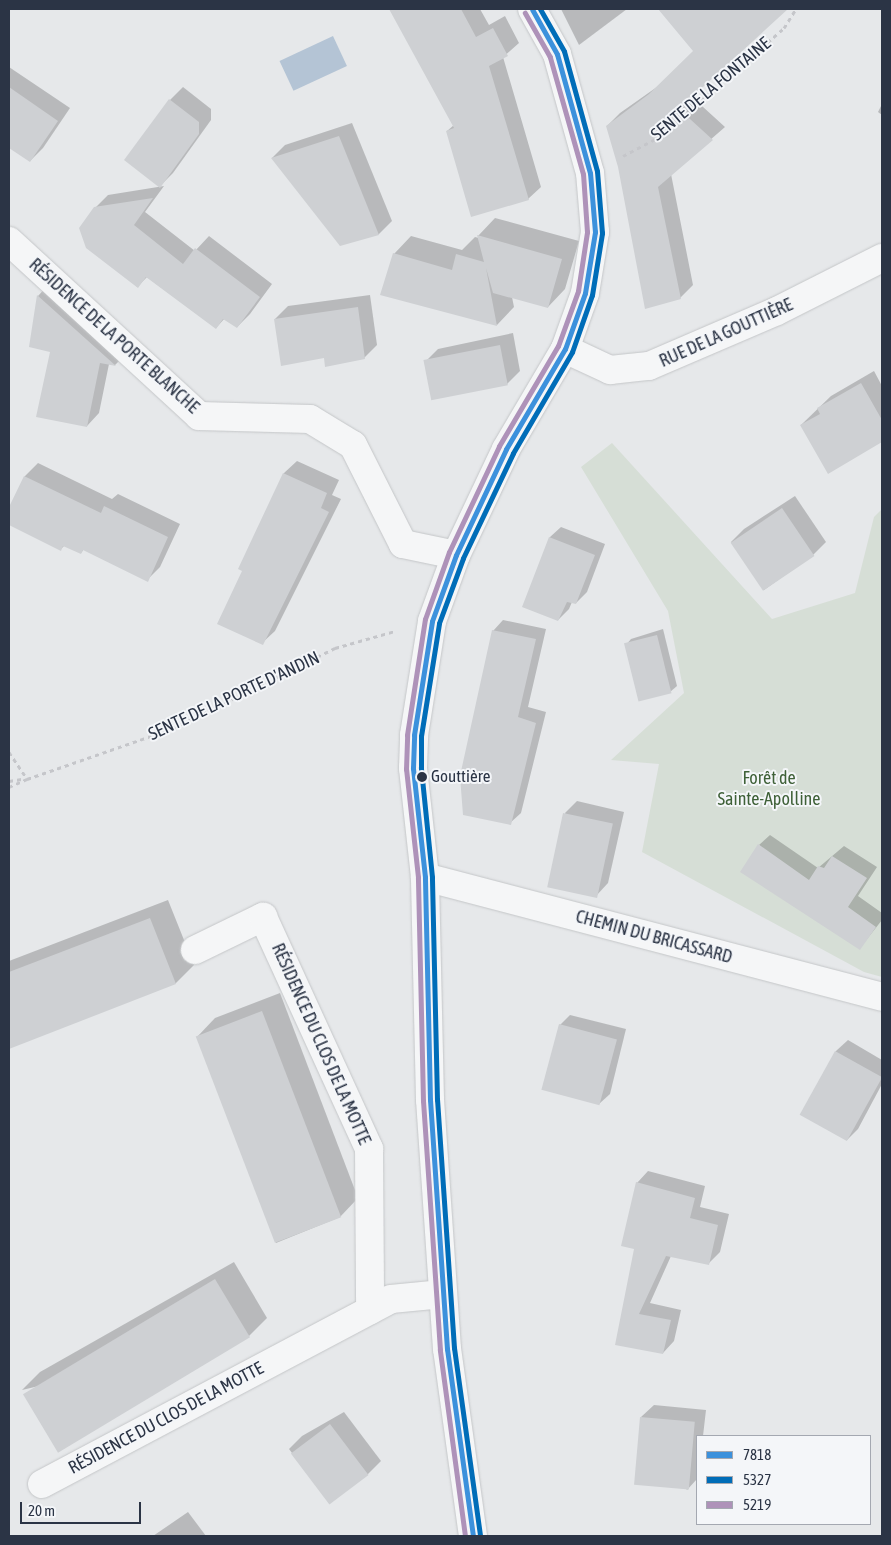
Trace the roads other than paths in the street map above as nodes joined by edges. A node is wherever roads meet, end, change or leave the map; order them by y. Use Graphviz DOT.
graph roads {
  1 [pos="532,9"];
  2 [pos="9,241"];
  3 [pos="882,258"];
  4 [pos="565,348"];
  5 [pos="456,554"];
  6 [pos="425,877"];
  7 [pos="195,950"];
  8 [pos="882,997"];
  9 [pos="443,1294"];
  10 [pos="370,1310"];
  11 [pos="42,1484"];
  12 [pos="473,1536"];
  1 -- 4 [label="street"];
  2 -- 5 [label="street, RÉSIDENCE DE LA PORTE BLANCHE"];
  3 -- 4 [label="street, RUE DE LA GOUTTIÈRE"];
  4 -- 5 [label="street"];
  5 -- 6 [label="street"];
  6 -- 8 [label="street, CHEMIN DU BRICASSARD"];
  6 -- 9 [label="street"];
  7 -- 10 [label="street, RÉSIDENCE DU CLOS DE LA MOTTE"];
  9 -- 10 [label="street, RÉSIDENCE DU CLOS DE LA MOTTE"];
  9 -- 12 [label="street"];
  10 -- 11 [label="street, RÉSIDENCE DU CLOS DE LA MOTTE"];
}
